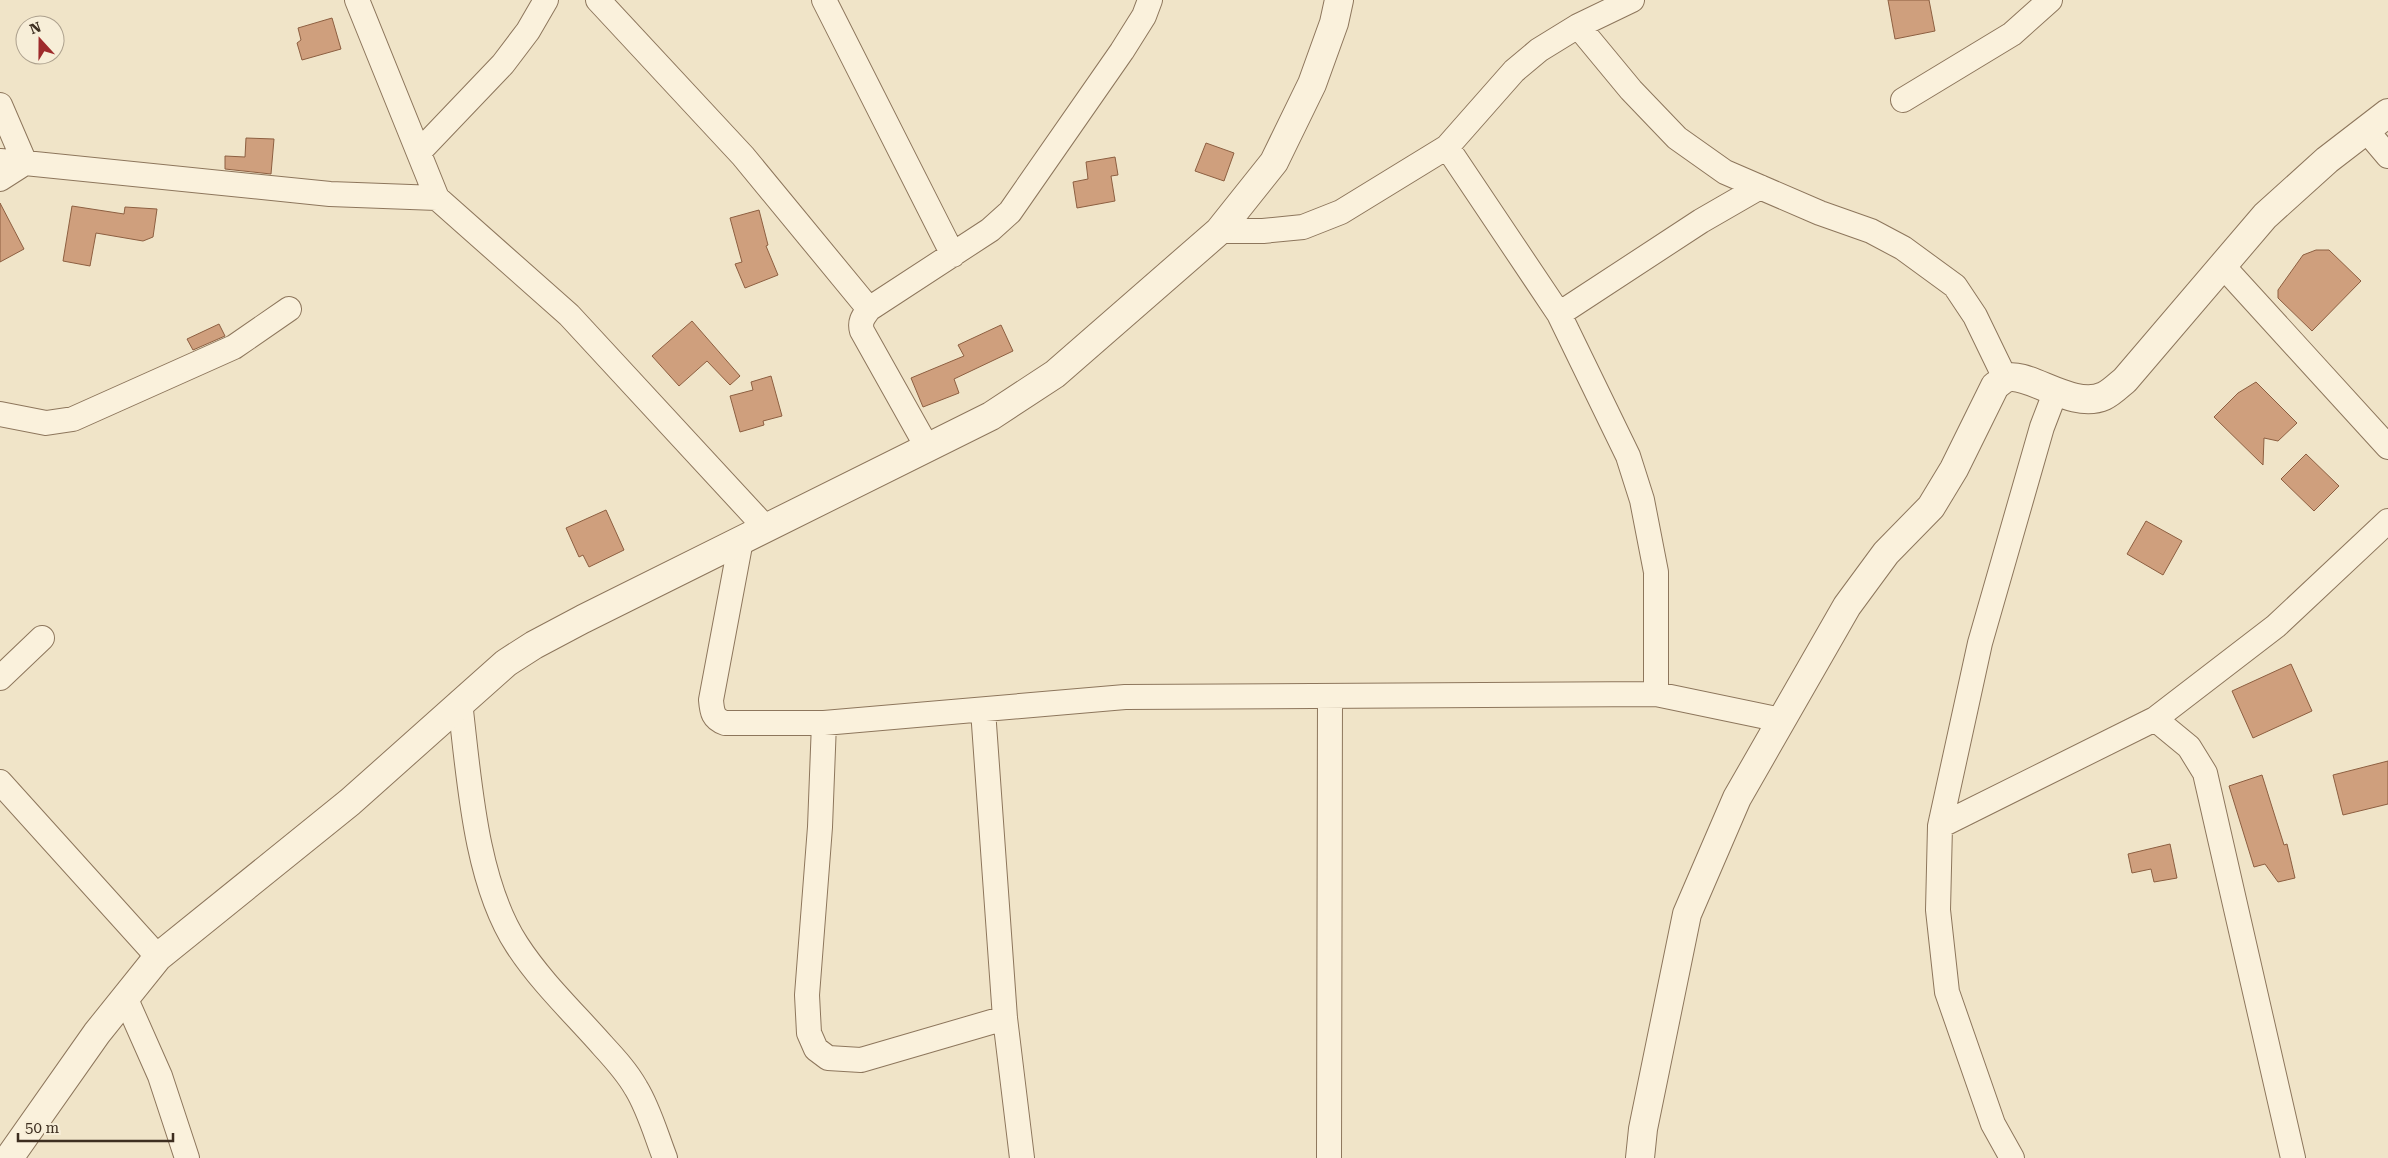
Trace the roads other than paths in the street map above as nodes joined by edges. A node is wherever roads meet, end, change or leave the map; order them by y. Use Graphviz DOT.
graph roads {
  1 [pos="357,0"];
  2 [pos="546,0"];
  3 [pos="598,0"];
  4 [pos="824,0"];
  5 [pos="1150,0"];
  6 [pos="1339,0"];
  7 [pos="1632,0"];
  8 [pos="2050,0"];
  9 [pos="1578,26"];
  10 [pos="1903,100"];
  11 [pos="0,106"];
  12 [pos="2388,113"];
  13 [pos="2366,130"];
  14 [pos="1447,147"];
  15 [pos="419,152"];
  16 [pos="2388,156"];
  17 [pos="0,161"];
  18 [pos="25,163"];
  19 [pos="0,179"];
  20 [pos="1760,187"];
  21 [pos="437,198"];
  22 [pos="1219,231"];
  23 [pos="954,255"];
  24 [pos="2222,265"];
  25 [pos="289,309"];
  26 [pos="869,309"];
  27 [pos="1559,314"];
  28 [pos="2005,378"];
  29 [pos="2055,393"];
  30 [pos="0,414"];
  31 [pos="927,447"];
  32 [pos="2388,447"];
  33 [pos="2388,520"];
  34 [pos="765,527"];
  35 [pos="740,540"];
  36 [pos="42,638"];
  37 [pos="0,678"];
  38 [pos="1656,694"];
  39 [pos="1330,696"];
  40 [pos="460,702"];
  41 [pos="983,710"];
  42 [pos="2155,719"];
  43 [pos="1781,720"];
  44 [pos="824,723"];
  45 [pos="0,782"];
  46 [pos="1940,826"];
  47 [pos="158,957"];
  48 [pos="126,997"];
  49 [pos="1005,1018"];
  50 [pos="9,1158"];
  51 [pos="187,1158"];
  52 [pos="665,1158"];
  53 [pos="1022,1158"];
  54 [pos="1329,1158"];
  55 [pos="1640,1158"];
  56 [pos="2012,1158"];
  57 [pos="2293,1158"];
  1 -- 15 [label="street"];
  2 -- 15 [label="street"];
  3 -- 26 [label="street"];
  4 -- 23 [label="street"];
  5 -- 23 [label="street"];
  6 -- 22 [label="street"];
  7 -- 9 [label="street"];
  8 -- 10 [label="street"];
  9 -- 14 [label="street"];
  9 -- 20 [label="street"];
  11 -- 18 [label="street"];
  12 -- 13 [label="street"];
  13 -- 16 [label="street"];
  13 -- 24 [label="street"];
  14 -- 22 [label="street"];
  14 -- 27 [label="street"];
  15 -- 21 [label="street"];
  17 -- 18 [label="street"];
  18 -- 19 [label="street"];
  18 -- 21 [label="street"];
  20 -- 27 [label="street"];
  20 -- 28 [label="street"];
  21 -- 34 [label="street"];
  22 -- 31 [label="street"];
  23 -- 26 [label="street"];
  24 -- 29 [label="street"];
  24 -- 32 [label="street"];
  25 -- 30 [label="street"];
  26 -- 31 [label="street"];
  27 -- 38 [label="street"];
  28 -- 29 [label="street"];
  28 -- 43 [label="street"];
  29 -- 46 [label="street"];
  31 -- 34 [label="street"];
  33 -- 42 [label="street"];
  34 -- 35 [label="street"];
  35 -- 40 [label="street"];
  35 -- 44 [label="street"];
  36 -- 37 [label="street"];
  38 -- 39 [label="street"];
  38 -- 43 [label="street"];
  39 -- 41 [label="street"];
  39 -- 54 [label="street"];
  40 -- 47 [label="street"];
  40 -- 52 [label="street"];
  41 -- 44 [label="street"];
  41 -- 49 [label="street"];
  42 -- 46 [label="street"];
  42 -- 57 [label="street"];
  43 -- 55 [label="street"];
  44 -- 49 [label="street"];
  45 -- 47 [label="street"];
  46 -- 56 [label="street"];
  47 -- 48 [label="street"];
  48 -- 50 [label="street"];
  48 -- 51 [label="street"];
  49 -- 53 [label="street"];
}
